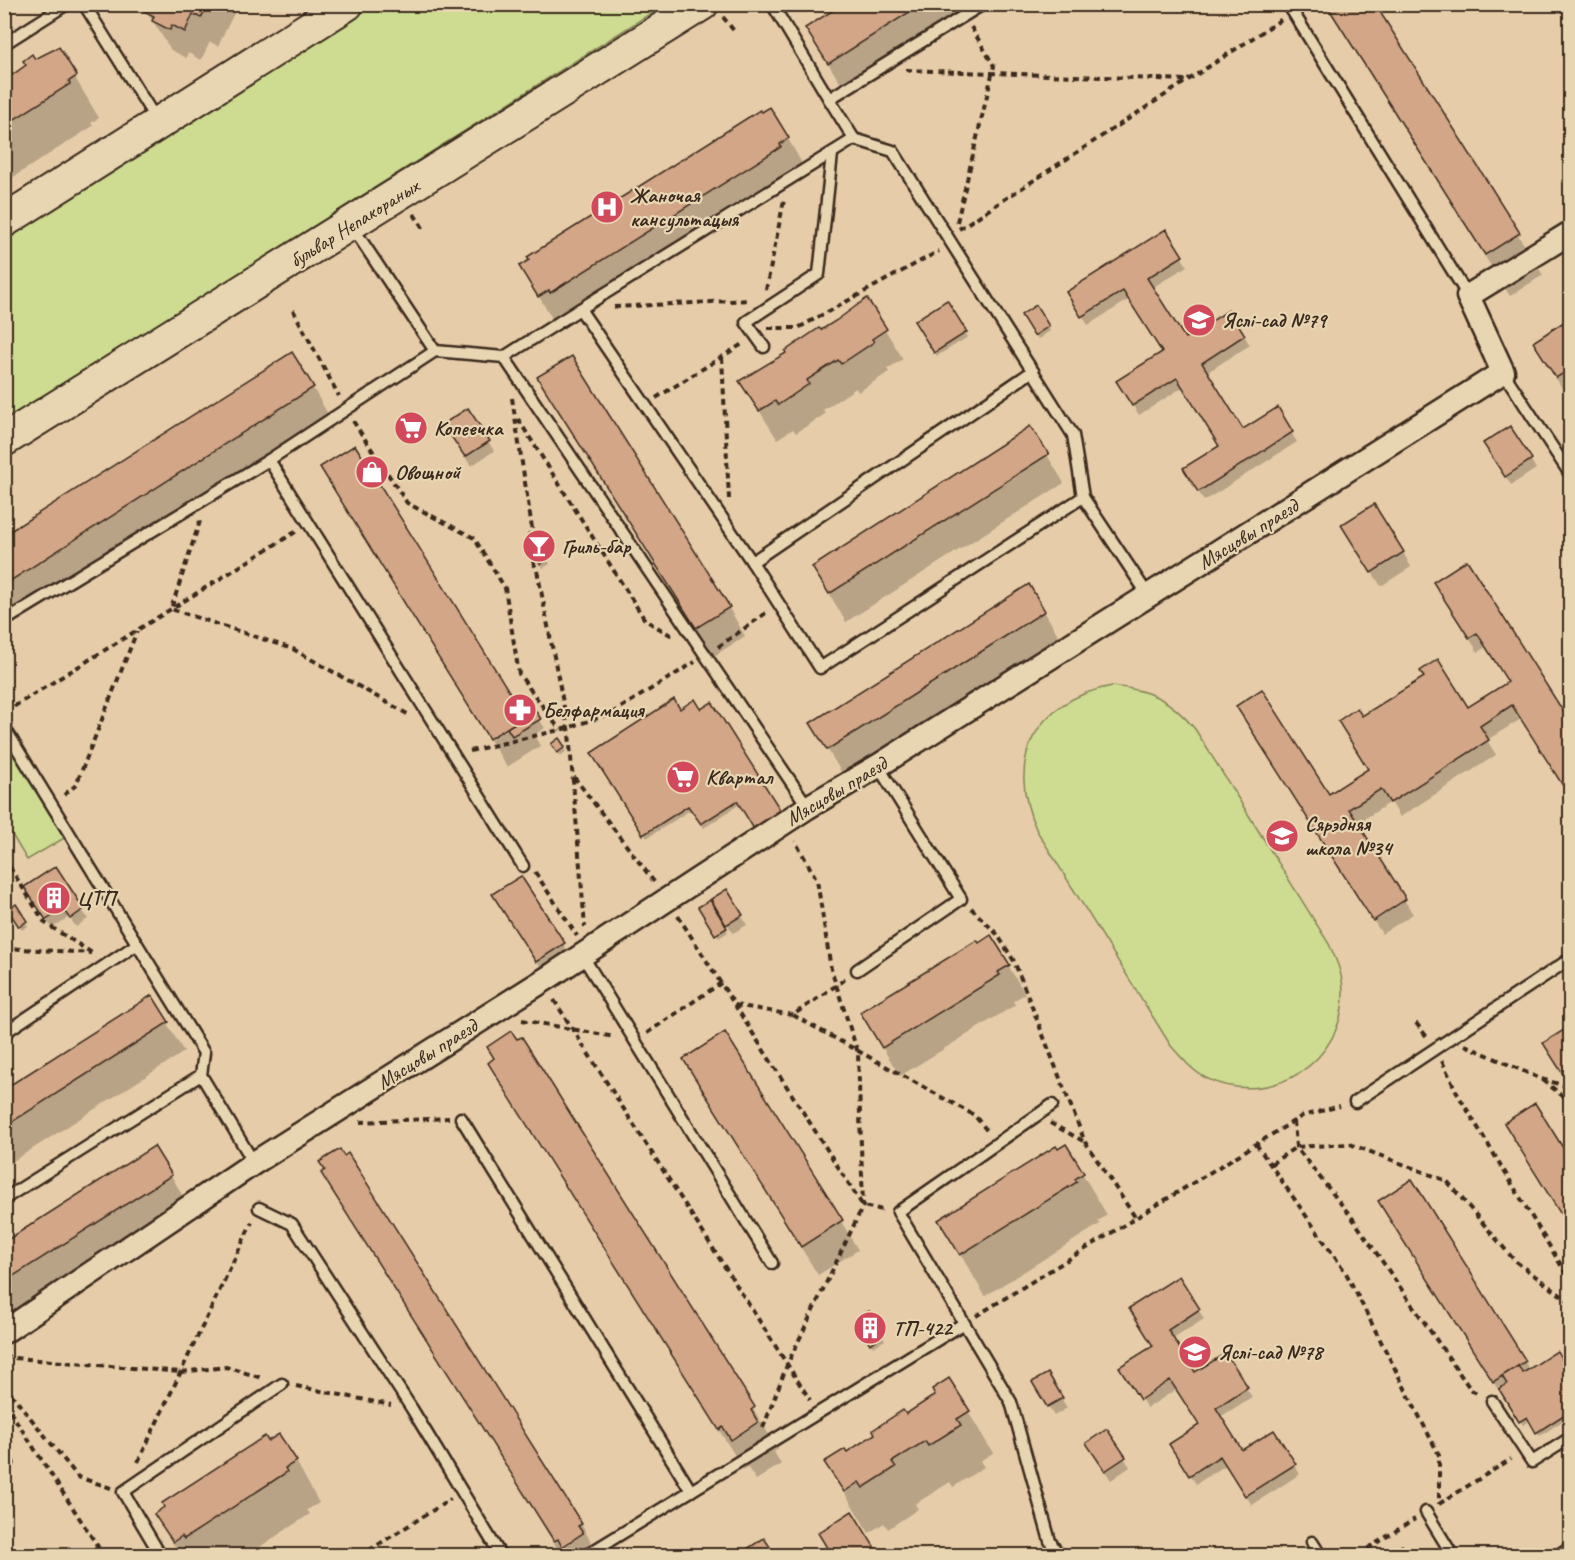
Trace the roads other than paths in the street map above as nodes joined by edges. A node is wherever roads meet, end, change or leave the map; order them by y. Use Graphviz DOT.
graph roads {
  1 [pos="67,4"];
  2 [pos="84,4"];
  3 [pos="347,4"];
  4 [pos="702,4"];
  5 [pos="772,4"];
  6 [pos="983,4"];
  7 [pos="1290,8"];
  8 [pos="4,44"];
  9 [pos="829,99"];
  10 [pos="158,124"];
  11 [pos="854,139"];
  12 [pos="832,154"];
  13 [pos="4,221"];
  14 [pos="351,224"];
  15 [pos="1570,233"];
  16 [pos="1468,296"];
  17 [pos="580,309"];
  18 [pos="764,347"];
  19 [pos="435,351"];
  20 [pos="504,357"];
  21 [pos="1033,371"];
  22 [pos="1503,372"];
  23 [pos="4,440"];
  24 [pos="269,459"];
  25 [pos="1568,466"];
  26 [pos="1083,497"];
  27 [pos="752,562"];
  28 [pos="1148,595"];
  29 [pos="4,621"];
  30 [pos="4,727"];
  31 [pos="878,766"];
  32 [pos="808,807"];
  33 [pos="523,866"];
  34 [pos="136,945"];
  35 [pos="585,954"];
  36 [pos="1570,959"];
  37 [pos="857,970"];
  38 [pos="4,1033"];
  39 [pos="201,1075"];
  40 [pos="1355,1102"];
  41 [pos="1052,1105"];
  42 [pos="461,1118"];
  43 [pos="254,1163"];
  44 [pos="4,1199"];
  45 [pos="259,1208"];
  46 [pos="772,1263"];
  47 [pos="963,1324"];
  48 [pos="4,1332"];
  49 [pos="282,1383"];
  50 [pos="1492,1401"];
  51 [pos="1570,1438"];
  52 [pos="691,1491"];
  53 [pos="1426,1512"];
  54 [pos="1312,1542"];
  55 [pos="1570,1547"];
  56 [pos="161,1556"];
  57 [pos="501,1556"];
  58 [pos="585,1556"];
  59 [pos="1059,1556"];
  60 [pos="1322,1556"];
  61 [pos="1453,1556"];
  62 [pos="1557,1556"];
  1 -- 8 [label="lane"];
  2 -- 10 [label="lane"];
  3 -- 10 [label="main road"];
  4 -- 14 [label="main road, бульвар Непакораных"];
  5 -- 9 [label="lane"];
  6 -- 9 [label="lane"];
  7 -- 16 [label="lane"];
  9 -- 11 [label="lane"];
  10 -- 13 [label="main road"];
  11 -- 12 [label="lane"];
  11 -- 21 [label="lane"];
  12 -- 17 [label="lane"];
  12 -- 18 [label="lane"];
  14 -- 19 [label="lane"];
  14 -- 23 [label="main road, бульвар Непакораных"];
  15 -- 16 [label="street"];
  16 -- 22 [label="street"];
  17 -- 20 [label="lane"];
  17 -- 27 [label="lane"];
  19 -- 20 [label="lane"];
  19 -- 24 [label="lane"];
  20 -- 32 [label="lane"];
  21 -- 26 [label="lane"];
  21 -- 27 [label="lane"];
  22 -- 25 [label="lane"];
  22 -- 28 [label="street, Мясцовы праезд"];
  24 -- 29 [label="lane"];
  24 -- 33 [label="lane"];
  26 -- 27 [label="lane"];
  26 -- 28 [label="lane"];
  28 -- 31 [label="street, Мясцовы праезд"];
  30 -- 34 [label="lane"];
  31 -- 32 [label="street, Мясцовы праезд"];
  31 -- 37 [label="lane"];
  32 -- 35 [label="street, Мясцовы праезд"];
  34 -- 38 [label="lane"];
  34 -- 39 [label="lane"];
  35 -- 43 [label="street, Мясцовы праезд"];
  35 -- 46 [label="lane"];
  36 -- 40 [label="lane"];
  39 -- 43 [label="lane"];
  39 -- 44 [label="lane"];
  41 -- 47 [label="lane"];
  42 -- 52 [label="lane"];
  43 -- 48 [label="street, Мясцовы праезд"];
  45 -- 57 [label="lane"];
  47 -- 52 [label="lane"];
  47 -- 59 [label="lane"];
  49 -- 56 [label="lane"];
  50 -- 51 [label="lane"];
  52 -- 58 [label="lane"];
  53 -- 61 [label="lane"];
  54 -- 60 [label="lane"];
  55 -- 62 [label="lane"];
}
